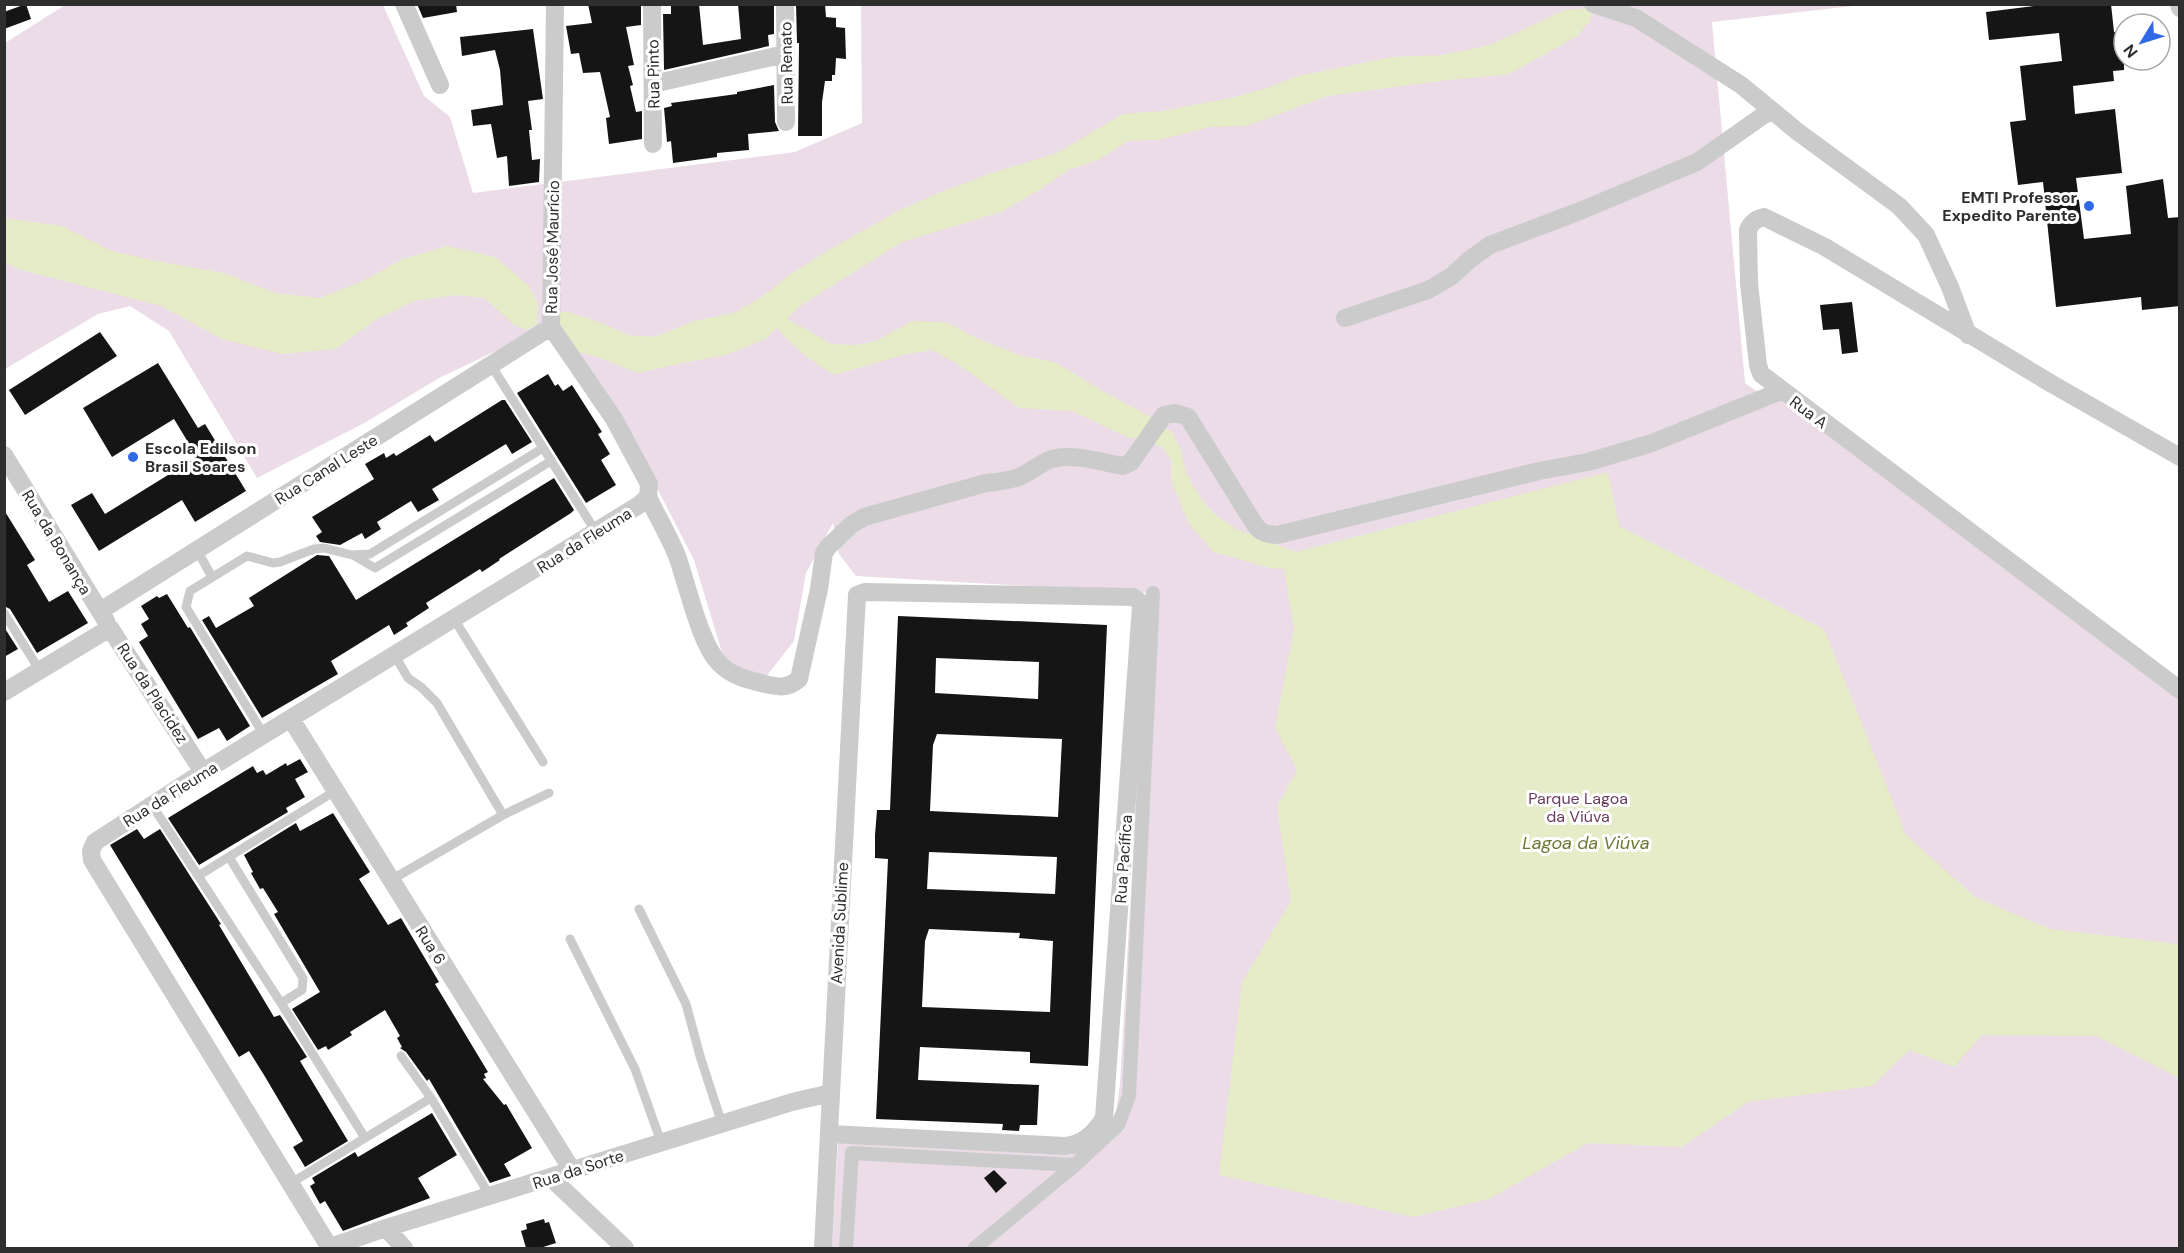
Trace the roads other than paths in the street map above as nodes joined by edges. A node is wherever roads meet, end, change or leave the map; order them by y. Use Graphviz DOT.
graph roads {
  1 [pos="404,4"];
  2 [pos="555,4"];
  3 [pos="652,4"];
  4 [pos="785,4"];
  5 [pos="1596,6"];
  6 [pos="785,54"];
  7 [pos="654,84"];
  8 [pos="440,85"];
  9 [pos="1771,110"];
  10 [pos="786,122"];
  11 [pos="653,144"];
  12 [pos="1345,318"];
  13 [pos="551,327"];
  14 [pos="1968,335"];
  15 [pos="491,365"];
  16 [pos="1781,391"];
  17 [pos="543,448"];
  18 [pos="4,455"];
  19 [pos="2180,457"];
  20 [pos="551,461"];
  21 [pos="648,497"];
  22 [pos="596,532"];
  23 [pos="197,550"];
  24 [pos="352,555"];
  25 [pos="212,577"];
  26 [pos="1153,593"];
  27 [pos="855,598"];
  28 [pos="100,611"];
  29 [pos="4,613"];
  30 [pos="454,619"];
  31 [pos="110,628"];
  32 [pos="394,656"];
  33 [pos="40,670"];
  34 [pos="2180,690"];
  35 [pos="4,692"];
  36 [pos="291,719"];
  37 [pos="265,736"];
  38 [pos="543,762"];
  39 [pos="204,772"];
  40 [pos="335,791"];
  41 [pos="549,793"];
  42 [pos="152,805"];
  43 [pos="504,815"];
  44 [pos="229,857"];
  45 [pos="198,876"];
  46 [pos="391,880"];
  47 [pos="639,909"];
  48 [pos="570,939"];
  49 [pos="281,1003"];
  50 [pos="400,1056"];
  51 [pos="831,1093"];
  52 [pos="431,1098"];
  53 [pos="722,1124"];
  54 [pos="830,1134"];
  55 [pos="365,1138"];
  56 [pos="661,1142"];
  57 [pos="1075,1165"];
  58 [pos="572,1170"];
  59 [pos="551,1178"];
  60 [pos="291,1183"];
  61 [pos="489,1196"];
  62 [pos="386,1228"];
  63 [pos="329,1248"];
  64 [pos="404,1248"];
  65 [pos="625,1248"];
  66 [pos="823,1248"];
  67 [pos="846,1248"];
  68 [pos="975,1248"];
  1 -- 8 [label="street"];
  2 -- 13 [label="street, Rua José Maurício"];
  3 -- 7 [label="street, Rua Pinto"];
  4 -- 6 [label="street, Rua Renato"];
  5 -- 9 [label="street"];
  6 -- 7 [label="street"];
  6 -- 10 [label="street, Rua Renato"];
  7 -- 11 [label="street, Rua Pinto"];
  9 -- 12 [label="street"];
  9 -- 14 [label="street"];
  13 -- 15 [label="street, Rua Canal Leste"];
  13 -- 21 [label="street, Rua José Maurício"];
  14 -- 16 [label="street, Rua A"];
  14 -- 19 [label="street, Rua A"];
  15 -- 17 [label="lane"];
  15 -- 23 [label="street, Rua Canal Leste"];
  16 -- 21 [label="street, Rua José Maurício"];
  16 -- 34 [label="street, Rua A"];
  17 -- 20 [label="lane"];
  17 -- 24 [label="lane"];
  18 -- 28 [label="street, Rua da Bonança"];
  20 -- 22 [label="lane"];
  20 -- 24 [label="lane"];
  21 -- 22 [label="street, Rua da Fleuma"];
  22 -- 30 [label="street, Rua da Fleuma"];
  23 -- 25 [label="lane"];
  23 -- 28 [label="street, Rua Canal Leste"];
  24 -- 25 [label="lane"];
  25 -- 37 [label="lane"];
  26 -- 57 [label="street"];
  27 -- 51 [label="street, Avenida Sublime"];
  27 -- 54 [label="street, Rua Pacífica"];
  28 -- 31 [label="street, Rua da Bonança"];
  29 -- 33 [label="lane"];
  30 -- 32 [label="street, Rua da Fleuma"];
  30 -- 38 [label="lane"];
  31 -- 33 [label="street, Rua da Placidez"];
  31 -- 39 [label="street, Rua da Placidez"];
  32 -- 36 [label="street, Rua da Fleuma"];
  32 -- 43 [label="lane"];
  33 -- 35 [label="street, Rua da Placidez"];
  36 -- 37 [label="street, Rua da Fleuma"];
  36 -- 40 [label="street, Rua 6"];
  37 -- 39 [label="street, Rua da Fleuma"];
  39 -- 42 [label="street, Rua da Fleuma"];
  40 -- 44 [label="lane"];
  40 -- 46 [label="street, Rua 6"];
  41 -- 43 [label="lane"];
  42 -- 45 [label="lane"];
  42 -- 60 [label="street, Rua da Fleuma"];
  43 -- 46 [label="lane"];
  44 -- 45 [label="lane"];
  44 -- 49 [label="lane"];
  45 -- 49 [label="lane"];
  46 -- 58 [label="street, Rua 6"];
  47 -- 53 [label="lane"];
  48 -- 56 [label="lane"];
  49 -- 55 [label="lane"];
  50 -- 52 [label="lane"];
  51 -- 53 [label="street, Rua da Sorte"];
  51 -- 54 [label="street, Avenida Sublime"];
  52 -- 55 [label="lane"];
  52 -- 61 [label="lane"];
  53 -- 56 [label="street, Rua da Sorte"];
  54 -- 66 [label="street, Avenida Sublime"];
  55 -- 60 [label="lane"];
  56 -- 58 [label="street, Rua da Sorte"];
  57 -- 67 [label="street"];
  57 -- 68 [label="street"];
  58 -- 59 [label="street, Rua da Sorte"];
  59 -- 61 [label="street, Rua da Sorte"];
  59 -- 65 [label="street"];
  60 -- 63 [label="street, Rua da Fleuma"];
  61 -- 62 [label="street, Rua da Sorte"];
  62 -- 63 [label="street, Rua da Sorte"];
  62 -- 64 [label="street"];
}
